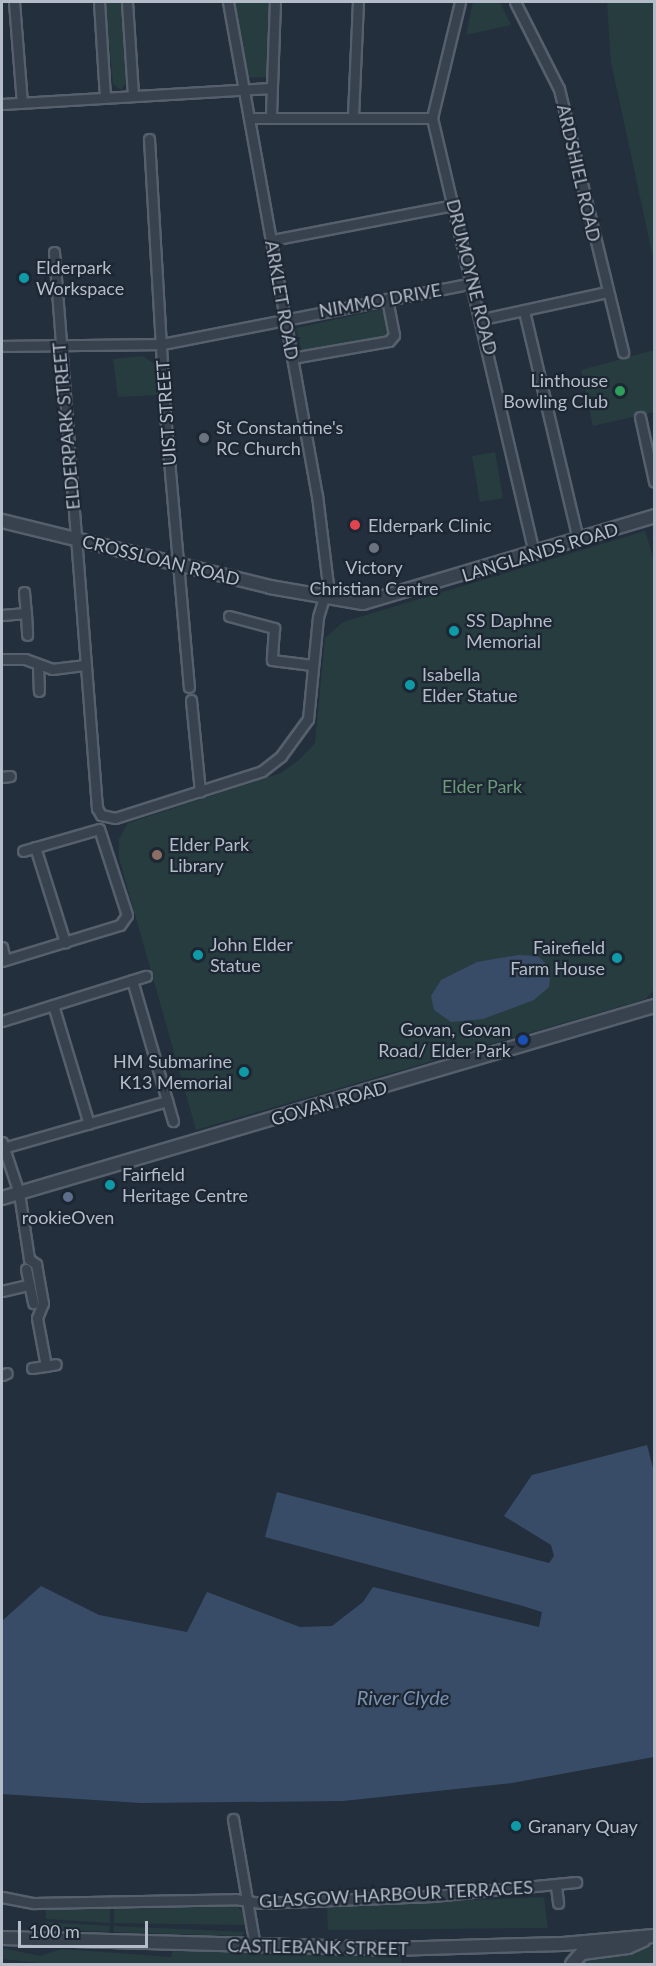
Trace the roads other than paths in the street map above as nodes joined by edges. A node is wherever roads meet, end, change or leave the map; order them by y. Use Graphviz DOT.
graph roads {
  1 [pos="14,2"];
  2 [pos="99,2"];
  3 [pos="127,2"];
  4 [pos="228,2"];
  5 [pos="275,2"];
  6 [pos="358,2"];
  7 [pos="460,2"];
  8 [pos="515,2"];
  9 [pos="243,86"];
  10 [pos="271,88"];
  11 [pos="133,96"];
  12 [pos="105,98"];
  13 [pos="22,103"];
  14 [pos="2,104"];
  15 [pos="271,116"];
  16 [pos="353,116"];
  17 [pos="249,118"];
  18 [pos="432,118"];
  19 [pos="149,139"];
  20 [pos="454,205"];
  21 [pos="272,240"];
  22 [pos="54,252"];
  23 [pos="473,283"];
  24 [pos="607,292"];
  25 [pos="387,299"];
  26 [pos="524,311"];
  27 [pos="285,317"];
  28 [pos="483,320"];
  29 [pos="162,344"];
  30 [pos="2,346"];
  31 [pos="61,347"];
  32 [pos="623,352"];
  33 [pos="292,358"];
  34 [pos="640,417"];
  35 [pos="654,481"];
  36 [pos="654,519"];
  37 [pos="2,521"];
  38 [pos="74,538"];
  39 [pos="579,539"];
  40 [pos="534,554"];
  41 [pos="178,564"];
  42 [pos="24,592"];
  43 [pos="321,598"];
  44 [pos="26,614"];
  45 [pos="2,615"];
  46 [pos="228,616"];
  47 [pos="27,635"];
  48 [pos="2,659"];
  49 [pos="38,665"];
  50 [pos="86,665"];
  51 [pos="312,665"];
  52 [pos="189,687"];
  53 [pos="39,691"];
  54 [pos="190,700"];
  55 [pos="200,792"];
  56 [pos="35,847"];
  57 [pos="23,851"];
  58 [pos="65,942"];
  59 [pos="2,947"];
  60 [pos="3,961"];
  61 [pos="146,976"];
  62 [pos="132,980"];
  63 [pos="54,1005"];
  64 [pos="654,1006"];
  65 [pos="2,1020"];
  66 [pos="167,1101"];
  67 [pos="172,1121"];
  68 [pos="89,1124"];
  69 [pos="2,1145"];
  70 [pos="19,1193"];
  71 [pos="2,1198"];
  72 [pos="26,1269"];
  73 [pos="29,1285"];
  74 [pos="2,1291"];
  75 [pos="33,1303"];
  76 [pos="56,1364"];
  77 [pos="46,1366"];
  78 [pos="32,1368"];
  79 [pos="233,1819"];
  80 [pos="576,1882"];
  81 [pos="556,1886"];
  82 [pos="2,1897"];
  83 [pos="249,1901"];
  84 [pos="558,1903"];
  85 [pos="654,1936"];
  86 [pos="2,1938"];
  87 [pos="563,1944"];
  88 [pos="255,1946"];
  89 [pos="570,1965"];
  1 -- 13 [label="street"];
  2 -- 12 [label="street"];
  3 -- 11 [label="street"];
  4 -- 9 [label="street, ARKLET ROAD"];
  5 -- 10 [label="street"];
  6 -- 16 [label="street"];
  7 -- 18 [label="street, DRUMOYNE ROAD"];
  8 -- 24 [label="street, ARDSHIEL ROAD"];
  9 -- 10 [label="street"];
  9 -- 11 [label="street"];
  9 -- 17 [label="street, ARKLET ROAD"];
  10 -- 15 [label="street"];
  11 -- 12 [label="street"];
  12 -- 13 [label="street"];
  13 -- 14 [label="street"];
  15 -- 16 [label="street"];
  15 -- 17 [label="street"];
  16 -- 18 [label="street"];
  17 -- 21 [label="street, ARKLET ROAD"];
  18 -- 20 [label="street, DRUMOYNE ROAD"];
  19 -- 29 [label="street, UIST STREET"];
  20 -- 21 [label="street"];
  20 -- 23 [label="street, DRUMOYNE ROAD"];
  21 -- 27 [label="street, ARKLET ROAD"];
  22 -- 31 [label="street, ELDERPARK STREET"];
  23 -- 25 [label="street, NIMMO DRIVE"];
  23 -- 28 [label="street, DRUMOYNE ROAD"];
  24 -- 26 [label="street"];
  24 -- 32 [label="street, ARDSHIEL ROAD"];
  25 -- 27 [label="street, NIMMO DRIVE"];
  25 -- 33 [label="street"];
  26 -- 28 [label="street"];
  26 -- 39 [label="street"];
  27 -- 29 [label="street, NIMMO DRIVE"];
  27 -- 33 [label="street, ARKLET ROAD"];
  28 -- 40 [label="street, DRUMOYNE ROAD"];
  29 -- 31 [label="street, NIMMO DRIVE"];
  29 -- 41 [label="street, UIST STREET"];
  30 -- 31 [label="street, NIMMO DRIVE"];
  31 -- 38 [label="street, ELDERPARK STREET"];
  33 -- 43 [label="street, ARKLET ROAD"];
  34 -- 35 [label="street"];
  36 -- 39 [label="street, LANGLANDS ROAD"];
  37 -- 38 [label="street, CROSSLOAN ROAD"];
  38 -- 41 [label="street, CROSSLOAN ROAD"];
  38 -- 50 [label="street, ELDERPARK STREET"];
  39 -- 40 [label="street, LANGLANDS ROAD"];
  40 -- 43 [label="street, LANGLANDS ROAD"];
  41 -- 43 [label="street, CROSSLOAN ROAD"];
  41 -- 52 [label="street, UIST STREET"];
  42 -- 44 [label="street"];
  43 -- 51 [label="street"];
  44 -- 45 [label="street"];
  44 -- 47 [label="street"];
  46 -- 51 [label="street"];
  48 -- 49 [label="street"];
  49 -- 50 [label="street"];
  49 -- 53 [label="street"];
  50 -- 55 [label="street, ELDERPARK STREET"];
  51 -- 55 [label="street"];
  54 -- 55 [label="street"];
  56 -- 57 [label="street"];
  56 -- 58 [label="street"];
  56 -- 58 [label="street"];
  58 -- 60 [label="street"];
  59 -- 60 [label="street"];
  61 -- 62 [label="street"];
  62 -- 63 [label="street"];
  62 -- 66 [label="street"];
  63 -- 65 [label="street"];
  63 -- 68 [label="street"];
  64 -- 70 [label="street, GOVAN ROAD"];
  66 -- 67 [label="street"];
  66 -- 68 [label="street"];
  68 -- 69 [label="street"];
  69 -- 70 [label="street"];
  70 -- 71 [label="street, GOVAN ROAD"];
  70 -- 77 [label="street"];
  72 -- 73 [label="street"];
  73 -- 74 [label="street"];
  73 -- 75 [label="street"];
  76 -- 77 [label="street"];
  77 -- 78 [label="street"];
  79 -- 83 [label="street"];
  80 -- 81 [label="street, GLASGOW HARBOUR TERRACES"];
  81 -- 83 [label="street, GLASGOW HARBOUR TERRACES"];
  81 -- 84 [label="street"];
  82 -- 83 [label="street, GLASGOW HARBOUR TERRACES"];
  83 -- 88 [label="street"];
  85 -- 87 [label="street, CASTLEBANK STREET"];
  85 -- 89 [label="street"];
  86 -- 88 [label="street, CASTLEBANK STREET"];
  87 -- 88 [label="street, CASTLEBANK STREET"];
  87 -- 89 [label="street"];
}
